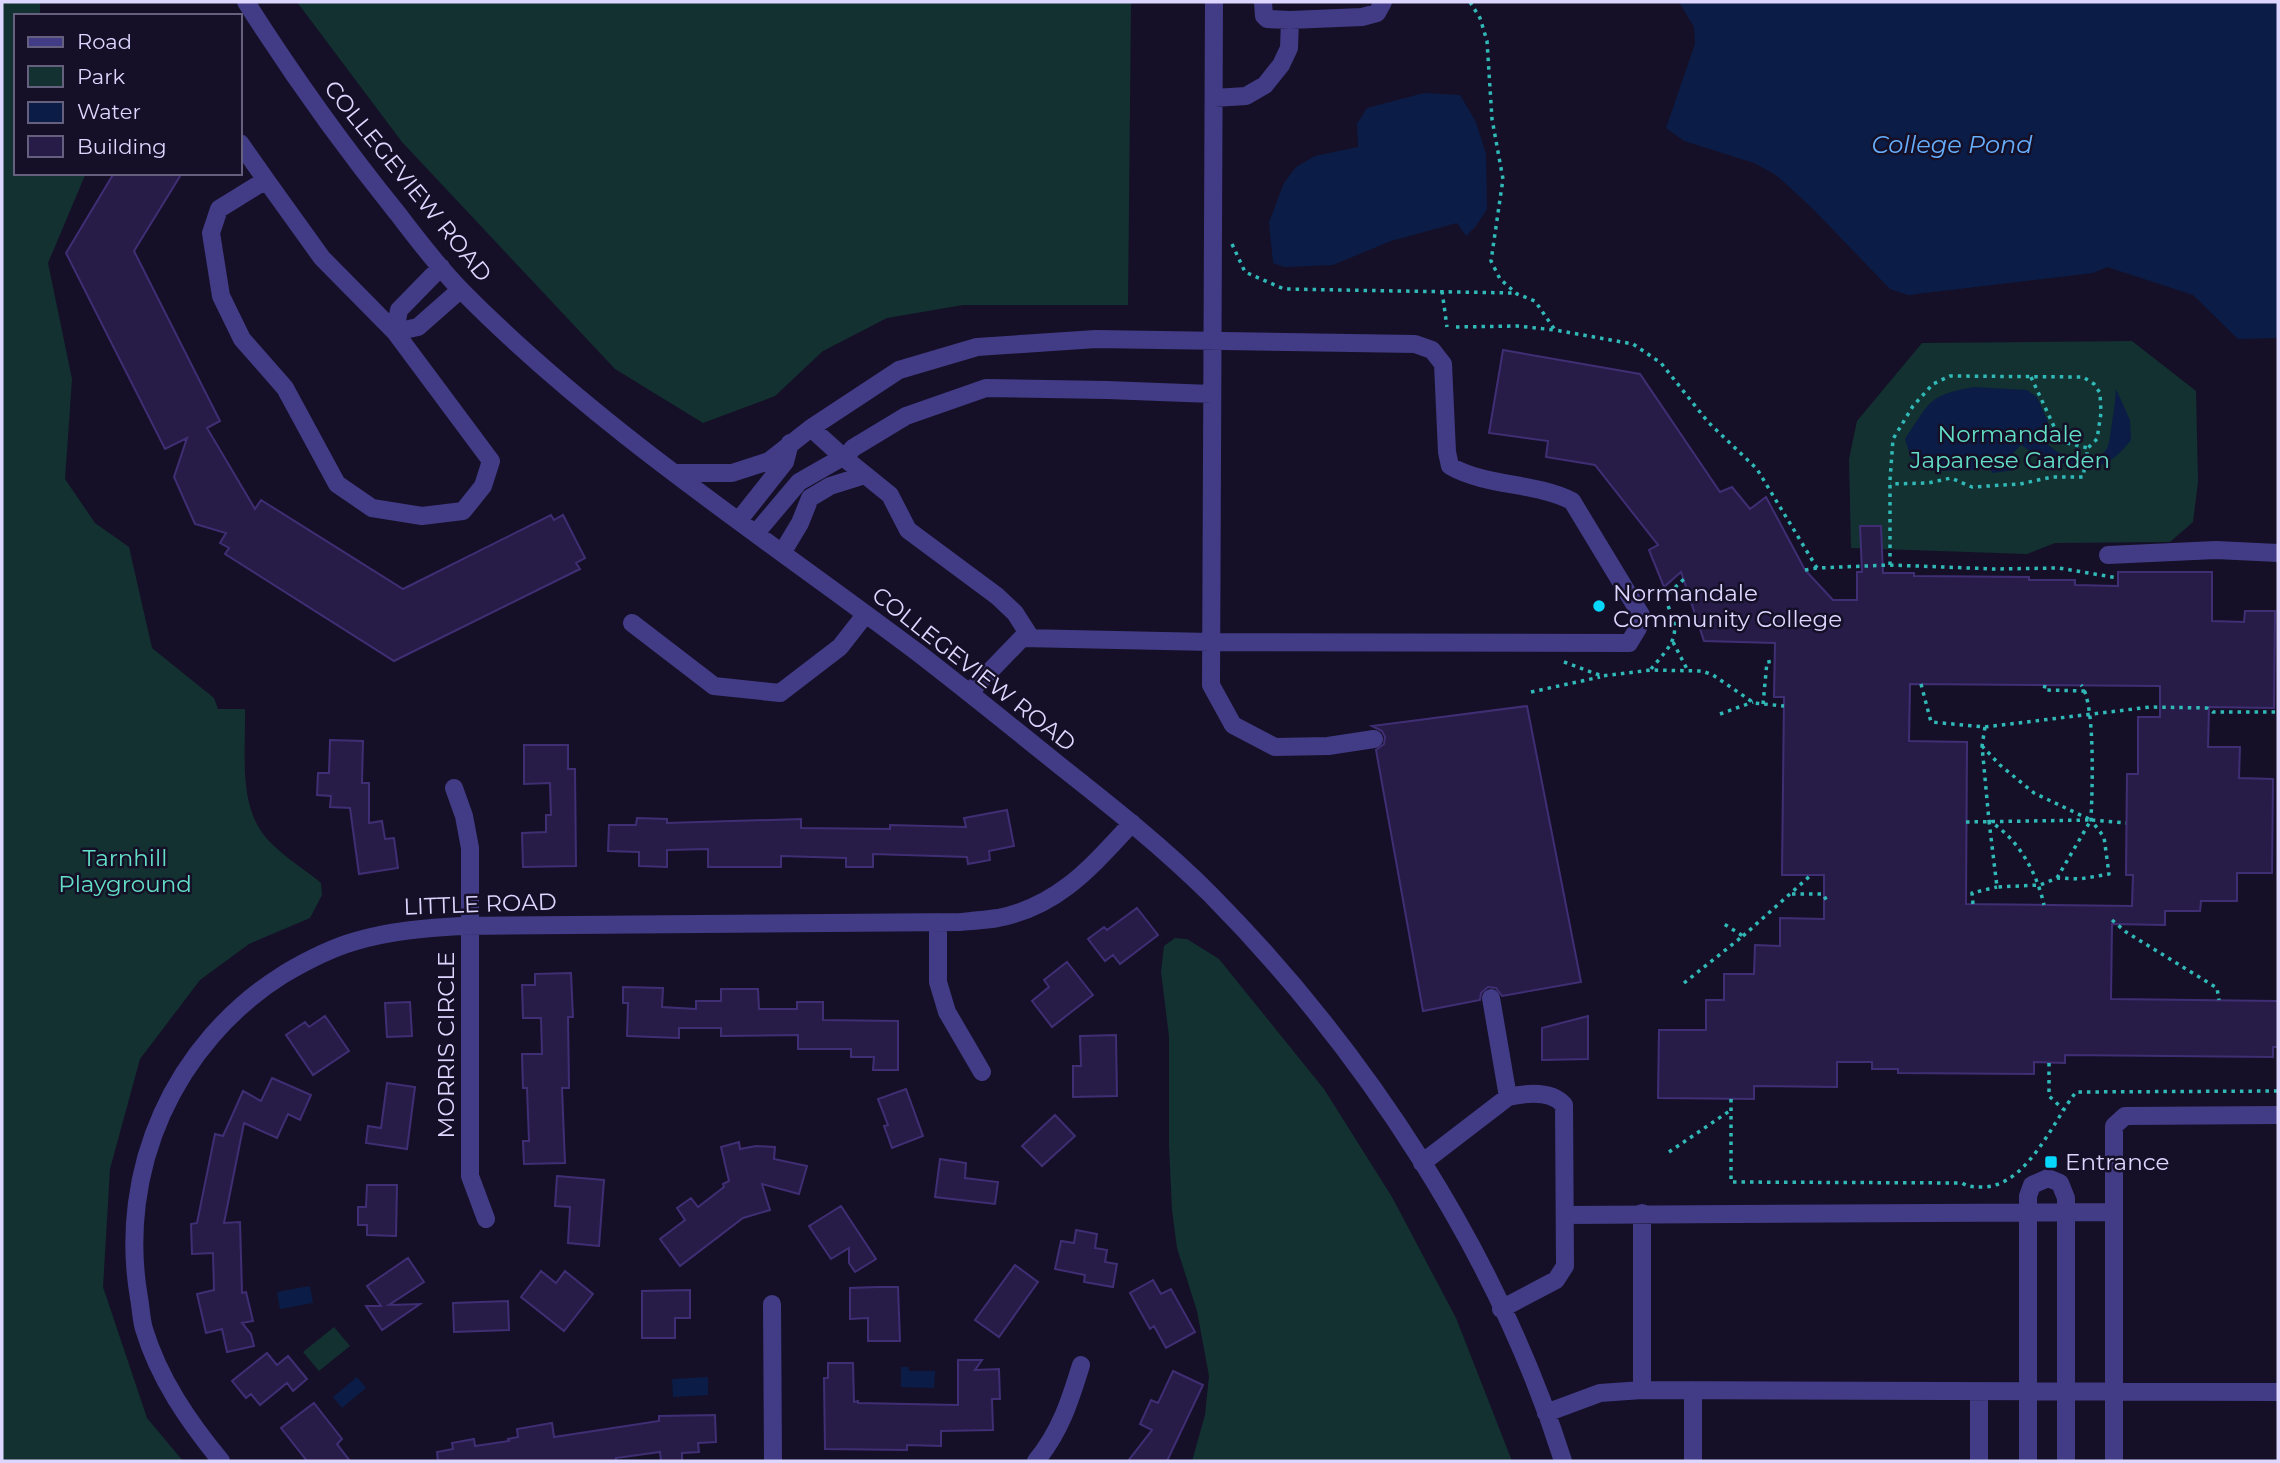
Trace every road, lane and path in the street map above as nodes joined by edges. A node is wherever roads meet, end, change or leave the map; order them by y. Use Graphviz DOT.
graph roads {
  1 [pos="1214,2"];
  2 [pos="1263,2"];
  3 [pos="1383,2"];
  4 [pos="1470,2"];
  5 [pos="255,4"];
  6 [pos="1290,20"];
  7 [pos="1214,98"];
  8 [pos="242,146"];
  9 [pos="265,180"];
  10 [pos="1230,240"];
  11 [pos="440,267"];
  12 [pos="460,290"];
  13 [pos="1442,291"];
  14 [pos="1517,293"];
  15 [pos="1447,327"];
  16 [pos="1456,327"];
  17 [pos="1555,330"];
  18 [pos="395,331"];
  19 [pos="1212,342"];
  20 [pos="2031,377"];
  21 [pos="1212,394"];
  22 [pos="811,428"];
  23 [pos="790,443"];
  24 [pos="2087,451"];
  25 [pos="843,457"];
  26 [pos="676,473"];
  27 [pos="865,475"];
  28 [pos="1891,484"];
  29 [pos="739,520"];
  30 [pos="756,533"];
  31 [pos="2278,553"];
  32 [pos="782,554"];
  33 [pos="2108,555"];
  34 [pos="1891,565"];
  35 [pos="1817,568"];
  36 [pos="1805,570"];
  37 [pos="2118,578"];
  38 [pos="1684,579"];
  39 [pos="865,615"];
  40 [pos="632,623"];
  41 [pos="1031,638"];
  42 [pos="1211,642"];
  43 [pos="1673,642"];
  44 [pos="1555,659"];
  45 [pos="1775,661"];
  46 [pos="1651,670"];
  47 [pos="1688,671"];
  48 [pos="1602,676"];
  49 [pos="1921,684"];
  50 [pos="2045,685"];
  51 [pos="2081,685"];
  52 [pos="2086,691"];
  53 [pos="1531,692"];
  54 [pos="969,693"];
  55 [pos="1753,702"];
  56 [pos="1763,704"];
  57 [pos="1784,706"];
  58 [pos="2278,712"];
  59 [pos="2089,713"];
  60 [pos="1720,714"];
  61 [pos="1985,727"];
  62 [pos="1374,739"];
  63 [pos="1982,746"];
  64 [pos="454,788"];
  65 [pos="2091,820"];
  66 [pos="1989,821"];
  67 [pos="1966,822"];
  68 [pos="1132,823"];
  69 [pos="2126,823"];
  70 [pos="1811,875"];
  71 [pos="2057,878"];
  72 [pos="2040,885"];
  73 [pos="1997,887"];
  74 [pos="1790,894"];
  75 [pos="1828,903"];
  76 [pos="1973,904"];
  77 [pos="2044,905"];
  78 [pos="2112,920"];
  79 [pos="939,922"];
  80 [pos="1721,922"];
  81 [pos="471,926"];
  82 [pos="1743,936"];
  83 [pos="1684,983"];
  84 [pos="1491,998"];
  85 [pos="2219,1000"];
  86 [pos="2049,1063"];
  87 [pos="982,1072"];
  88 [pos="2278,1091"];
  89 [pos="1508,1097"];
  90 [pos="1731,1099"];
  91 [pos="2063,1109"];
  92 [pos="1731,1110"];
  93 [pos="2278,1115"];
  94 [pos="1670,1152"];
  95 [pos="1422,1163"];
  96 [pos="2028,1212"];
  97 [pos="2066,1212"];
  98 [pos="2114,1212"];
  99 [pos="1642,1213"];
  100 [pos="1566,1214"];
  101 [pos="486,1219"];
  102 [pos="772,1304"];
  103 [pos="1501,1309"];
  104 [pos="1081,1366"];
  105 [pos="1642,1390"];
  106 [pos="1693,1390"];
  107 [pos="1979,1391"];
  108 [pos="2029,1391"];
  109 [pos="2066,1391"];
  110 [pos="2115,1391"];
  111 [pos="2278,1392"];
  112 [pos="1546,1413"];
  113 [pos="221,1461"];
  114 [pos="773,1461"];
  115 [pos="1036,1461"];
  116 [pos="1563,1461"];
  117 [pos="1693,1461"];
  118 [pos="1979,1461"];
  119 [pos="2028,1461"];
  120 [pos="2066,1461"];
  121 [pos="2114,1461"];
  1 -- 7 [label="street"];
  2 -- 6 [label="street"];
  3 -- 6 [label="street"];
  4 -- 14 [label="path"];
  5 -- 11 [label="street, COLLEGEVIEW ROAD"];
  6 -- 7 [label="street"];
  7 -- 19 [label="street"];
  8 -- 9 [label="street"];
  9 -- 18 [label="street"];
  9 -- 18 [label="street"];
  10 -- 13 [label="path"];
  11 -- 12 [label="street, COLLEGEVIEW ROAD"];
  11 -- 18 [label="street"];
  12 -- 18 [label="street"];
  12 -- 26 [label="street, COLLEGEVIEW ROAD"];
  13 -- 14 [label="path"];
  13 -- 15 [label="path"];
  14 -- 17 [label="path"];
  16 -- 17 [label="path"];
  17 -- 35 [label="path"];
  19 -- 21 [label="street"];
  19 -- 22 [label="street"];
  19 -- 42 [label="street"];
  20 -- 24 [label="path"];
  20 -- 24 [label="path"];
  20 -- 28 [label="path"];
  21 -- 25 [label="street"];
  21 -- 42 [label="street"];
  22 -- 23 [label="street"];
  22 -- 25 [label="street"];
  23 -- 26 [label="street"];
  23 -- 29 [label="street"];
  24 -- 28 [label="path"];
  25 -- 27 [label="street"];
  25 -- 30 [label="street"];
  26 -- 29 [label="street, COLLEGEVIEW ROAD"];
  27 -- 32 [label="street"];
  27 -- 41 [label="street"];
  28 -- 34 [label="path"];
  29 -- 30 [label="street, COLLEGEVIEW ROAD"];
  30 -- 32 [label="street, COLLEGEVIEW ROAD"];
  31 -- 33 [label="street"];
  32 -- 39 [label="street, COLLEGEVIEW ROAD"];
  34 -- 35 [label="path"];
  34 -- 37 [label="path"];
  35 -- 36 [label="path"];
  38 -- 43 [label="path"];
  39 -- 40 [label="street"];
  39 -- 54 [label="street, COLLEGEVIEW ROAD"];
  41 -- 42 [label="street"];
  41 -- 54 [label="street"];
  42 -- 62 [label="street"];
  43 -- 46 [label="path"];
  43 -- 47 [label="path"];
  44 -- 48 [label="path"];
  45 -- 56 [label="path"];
  46 -- 47 [label="path"];
  46 -- 48 [label="path"];
  47 -- 55 [label="path"];
  48 -- 53 [label="path"];
  49 -- 61 [label="path"];
  50 -- 52 [label="path"];
  51 -- 52 [label="path"];
  52 -- 59 [label="path"];
  54 -- 68 [label="street, COLLEGEVIEW ROAD"];
  55 -- 56 [label="path"];
  55 -- 60 [label="path"];
  56 -- 57 [label="path"];
  58 -- 59 [label="path"];
  59 -- 61 [label="path"];
  59 -- 65 [label="path"];
  61 -- 63 [label="path"];
  63 -- 65 [label="path"];
  63 -- 66 [label="path"];
  64 -- 81 [label="street, MORRIS CIRCLE"];
  65 -- 66 [label="path"];
  65 -- 69 [label="path"];
  65 -- 71 [label="path"];
  65 -- 71 [label="path"];
  66 -- 67 [label="path"];
  66 -- 72 [label="path"];
  66 -- 73 [label="path"];
  68 -- 79 [label="street, LITTLE ROAD"];
  68 -- 95 [label="street, COLLEGEVIEW ROAD"];
  70 -- 74 [label="path"];
  71 -- 72 [label="path"];
  72 -- 73 [label="path"];
  72 -- 77 [label="path"];
  73 -- 76 [label="path"];
  74 -- 75 [label="path"];
  74 -- 82 [label="path"];
  78 -- 85 [label="path"];
  79 -- 81 [label="street, LITTLE ROAD"];
  79 -- 87 [label="street"];
  80 -- 82 [label="path"];
  81 -- 101 [label="street, MORRIS CIRCLE"];
  81 -- 113 [label="street, LITTLE ROAD"];
  82 -- 83 [label="path"];
  84 -- 89 [label="street"];
  86 -- 91 [label="path"];
  88 -- 91 [label="path"];
  89 -- 95 [label="street"];
  89 -- 100 [label="street"];
  90 -- 92 [label="path"];
  91 -- 92 [label="path"];
  92 -- 94 [label="path"];
  93 -- 98 [label="street"];
  95 -- 103 [label="street, COLLEGEVIEW ROAD"];
  96 -- 97 [label="street"];
  96 -- 97 [label="street"];
  96 -- 99 [label="street"];
  96 -- 108 [label="street"];
  97 -- 98 [label="street"];
  97 -- 109 [label="street"];
  98 -- 110 [label="street"];
  99 -- 100 [label="street"];
  99 -- 105 [label="street"];
  100 -- 103 [label="street"];
  102 -- 114 [label="street"];
  103 -- 112 [label="street, COLLEGEVIEW ROAD"];
  104 -- 115 [label="street"];
  105 -- 106 [label="street"];
  105 -- 112 [label="street"];
  106 -- 107 [label="street"];
  106 -- 117 [label="street"];
  107 -- 108 [label="street"];
  107 -- 118 [label="street"];
  108 -- 109 [label="street"];
  108 -- 119 [label="street"];
  109 -- 110 [label="street"];
  109 -- 120 [label="street"];
  110 -- 111 [label="street"];
  110 -- 121 [label="street"];
  112 -- 116 [label="street, COLLEGEVIEW ROAD"];
}
